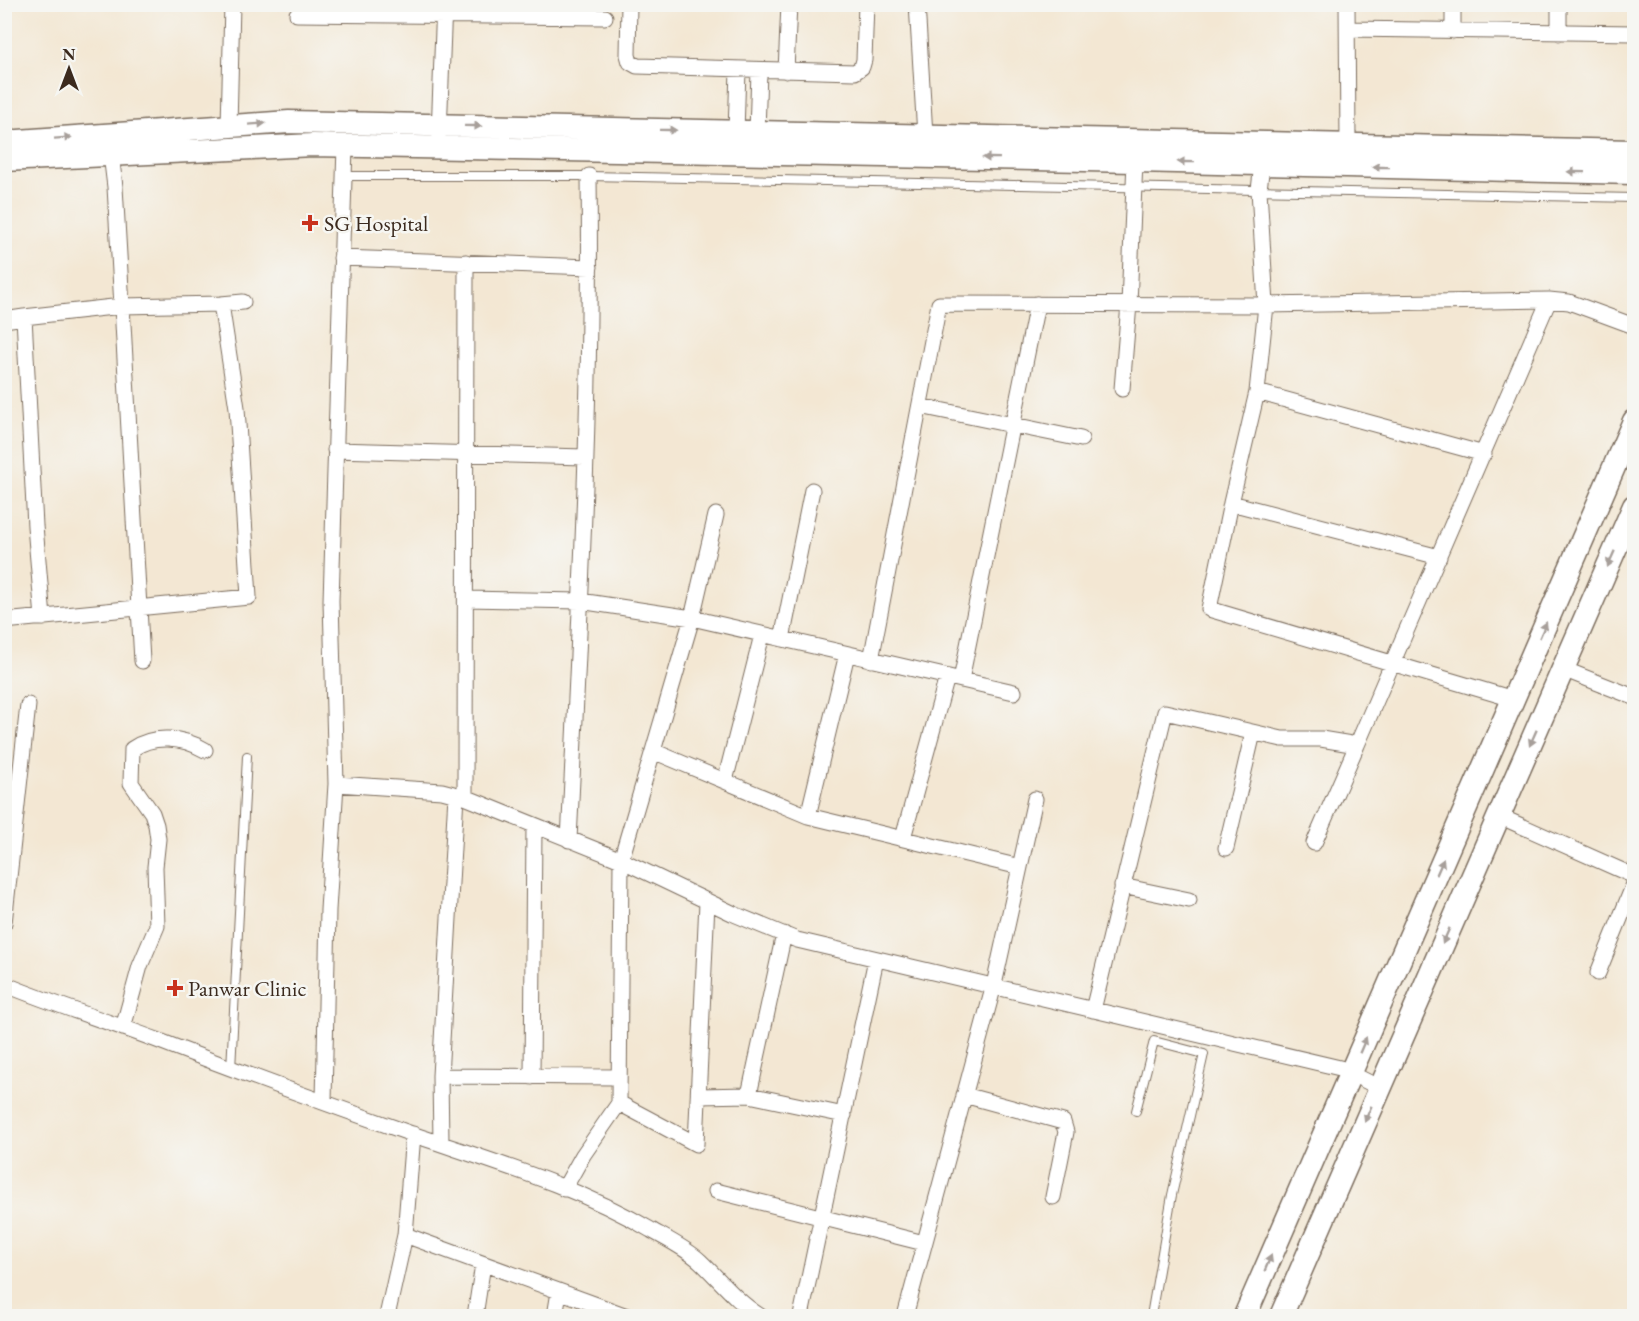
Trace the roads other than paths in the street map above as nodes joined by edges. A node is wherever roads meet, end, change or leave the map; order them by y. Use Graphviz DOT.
graph roads {
  1 [pos="231,4"];
  2 [pos="629,4"];
  3 [pos="789,4"];
  4 [pos="866,4"];
  5 [pos="917,4"];
  6 [pos="1347,4"];
  7 [pos="1453,4"];
  8 [pos="1559,4"];
  9 [pos="443,10"];
  10 [pos="545,11"];
  11 [pos="297,14"];
  12 [pos="605,17"];
  13 [pos="1348,29"];
  14 [pos="1453,31"];
  15 [pos="1559,33"];
  16 [pos="1635,33"];
  17 [pos="738,70"];
  18 [pos="759,70"];
  19 [pos="786,71"];
  20 [pos="230,126"];
  21 [pos="747,132"];
  22 [pos="439,136"];
  23 [pos="4,142"];
  24 [pos="1348,144"];
  25 [pos="345,146"];
  26 [pos="924,146"];
  27 [pos="1635,151"];
  28 [pos="111,154"];
  29 [pos="4,160"];
  30 [pos="1135,161"];
  31 [pos="1262,164"];
  32 [pos="1635,173"];
  33 [pos="344,176"];
  34 [pos="589,176"];
  35 [pos="1134,186"];
  36 [pos="1259,190"];
  37 [pos="1635,198"];
  38 [pos="341,258"];
  39 [pos="466,262"];
  40 [pos="590,267"];
  41 [pos="1550,300"];
  42 [pos="243,302"];
  43 [pos="221,304"];
  44 [pos="1037,304"];
  45 [pos="1129,304"];
  46 [pos="1266,305"];
  47 [pos="122,306"];
  48 [pos="24,317"];
  49 [pos="4,320"];
  50 [pos="1635,326"];
  51 [pos="1122,389"];
  52 [pos="1257,392"];
  53 [pos="920,406"];
  54 [pos="1635,421"];
  55 [pos="1013,424"];
  56 [pos="1081,440"];
  57 [pos="335,450"];
  58 [pos="466,454"];
  59 [pos="1484,454"];
  60 [pos="585,457"];
  61 [pos="812,490"];
  62 [pos="1231,503"];
  63 [pos="716,515"];
  64 [pos="1632,519"];
  65 [pos="1439,557"];
  66 [pos="466,599"];
  67 [pos="580,601"];
  68 [pos="141,607"];
  69 [pos="43,618"];
  70 [pos="692,618"];
  71 [pos="4,621"];
  72 [pos="762,634"];
  73 [pos="782,639"];
  74 [pos="846,654"];
  75 [pos="871,660"];
  76 [pos="142,661"];
  77 [pos="1392,663"];
  78 [pos="1526,669"];
  79 [pos="1560,676"];
  80 [pos="954,679"];
  81 [pos="1014,692"];
  82 [pos="1635,697"];
  83 [pos="1514,699"];
  84 [pos="28,705"];
  85 [pos="1253,733"];
  86 [pos="1357,745"];
  87 [pos="205,750"];
  88 [pos="653,751"];
  89 [pos="247,756"];
  90 [pos="725,780"];
  91 [pos="336,784"];
  92 [pos="461,796"];
  93 [pos="1035,799"];
  94 [pos="808,816"];
  95 [pos="1499,816"];
  96 [pos="534,825"];
  97 [pos="903,838"];
  98 [pos="569,840"];
  99 [pos="1314,843"];
  100 [pos="1226,848"];
  101 [pos="621,860"];
  102 [pos="1020,867"];
  103 [pos="1635,876"];
  104 [pos="1635,884"];
  105 [pos="1122,886"];
  106 [pos="1189,900"];
  107 [pos="707,902"];
  108 [pos="4,923"];
  109 [pos="784,934"];
  110 [pos="876,958"];
  111 [pos="1598,973"];
  112 [pos="4,984"];
  113 [pos="994,986"];
  114 [pos="1093,1010"];
  115 [pos="1158,1025"];
  116 [pos="123,1028"];
  117 [pos="1154,1041"];
  118 [pos="231,1069"];
  119 [pos="1351,1073"];
  120 [pos="440,1076"];
  121 [pos="532,1077"];
  122 [pos="618,1077"];
  123 [pos="1380,1088"];
  124 [pos="749,1095"];
  125 [pos="964,1095"];
  126 [pos="699,1096"];
  127 [pos="324,1101"];
  128 [pos="619,1102"];
  129 [pos="1136,1111"];
  130 [pos="844,1115"];
  131 [pos="413,1134"];
  132 [pos="441,1143"];
  133 [pos="564,1189"];
  134 [pos="716,1191"];
  135 [pos="1053,1197"];
  136 [pos="822,1216"];
  137 [pos="405,1235"];
  138 [pos="924,1244"];
  139 [pos="483,1264"];
  140 [pos="559,1292"];
  141 [pos="387,1317"];
  142 [pos="475,1317"];
  143 [pos="555,1317"];
  144 [pos="627,1317"];
  145 [pos="760,1317"];
  146 [pos="801,1317"];
  147 [pos="905,1317"];
  148 [pos="1151,1317"];
  149 [pos="1245,1317"];
  150 [pos="1281,1317"];
  1 -- 20 [label="street"];
  2 -- 17 [label="street"];
  3 -- 19 [label="street"];
  4 -- 19 [label="street"];
  5 -- 26 [label="street"];
  6 -- 13 [label="street"];
  7 -- 14 [label="street"];
  8 -- 15 [label="street"];
  9 -- 10 [label="street"];
  9 -- 11 [label="street"];
  9 -- 22 [label="street"];
  10 -- 12 [label="street"];
  13 -- 14 [label="street"];
  13 -- 24 [label="street"];
  14 -- 15 [label="street"];
  15 -- 16 [label="street"];
  17 -- 18 [label="street"];
  17 -- 21 [label="street"];
  18 -- 19 [label="street"];
  18 -- 21 [label="street"];
  20 -- 22 [label="street, one-way"];
  23 -- 20 [label="street, one-way"];
  22 -- 21 [label="street, one-way"];
  21 -- 26 [label="street"];
  22 -- 25 [label="street"];
  22 -- 26 [label="street"];
  24 -- 26 [label="street"];
  24 -- 27 [label="street"];
  25 -- 28 [label="street"];
  25 -- 33 [label="street"];
  30 -- 26 [label="street, one-way"];
  28 -- 29 [label="street"];
  28 -- 47 [label="street"];
  31 -- 30 [label="street, one-way"];
  30 -- 35 [label="street"];
  32 -- 31 [label="street, one-way"];
  31 -- 36 [label="street"];
  33 -- 34 [label="lane"];
  33 -- 38 [label="street"];
  34 -- 35 [label="lane"];
  34 -- 40 [label="street"];
  35 -- 36 [label="lane"];
  35 -- 45 [label="street"];
  36 -- 37 [label="lane"];
  36 -- 46 [label="street"];
  38 -- 39 [label="street"];
  38 -- 57 [label="street"];
  39 -- 40 [label="street"];
  39 -- 58 [label="street"];
  40 -- 60 [label="street"];
  41 -- 46 [label="street"];
  41 -- 50 [label="street"];
  41 -- 59 [label="street"];
  42 -- 43 [label="street"];
  43 -- 47 [label="street"];
  43 -- 68 [label="street"];
  44 -- 45 [label="street"];
  44 -- 53 [label="street"];
  44 -- 55 [label="street"];
  45 -- 46 [label="street"];
  45 -- 51 [label="street"];
  46 -- 52 [label="street"];
  47 -- 48 [label="street"];
  47 -- 68 [label="street"];
  48 -- 49 [label="street"];
  48 -- 69 [label="street"];
  52 -- 59 [label="street"];
  52 -- 62 [label="street"];
  53 -- 55 [label="street"];
  53 -- 75 [label="street"];
  78 -- 54 [label="street, one-way"];
  55 -- 56 [label="street"];
  55 -- 80 [label="street"];
  57 -- 58 [label="street"];
  57 -- 91 [label="street"];
  58 -- 60 [label="street"];
  58 -- 66 [label="street"];
  59 -- 65 [label="street"];
  60 -- 67 [label="street"];
  61 -- 73 [label="street"];
  62 -- 65 [label="street"];
  62 -- 77 [label="street"];
  63 -- 70 [label="street"];
  64 -- 79 [label="street, one-way"];
  65 -- 77 [label="street"];
  66 -- 67 [label="street"];
  66 -- 92 [label="street"];
  67 -- 70 [label="street"];
  67 -- 98 [label="street"];
  68 -- 69 [label="street"];
  68 -- 76 [label="street"];
  69 -- 71 [label="street"];
  70 -- 72 [label="street"];
  70 -- 88 [label="street"];
  72 -- 73 [label="street"];
  72 -- 90 [label="street"];
  73 -- 74 [label="street"];
  74 -- 75 [label="street"];
  74 -- 94 [label="street"];
  75 -- 80 [label="street"];
  77 -- 83 [label="street"];
  77 -- 86 [label="street"];
  78 -- 79 [label="street"];
  78 -- 83 [label="street"];
  79 -- 82 [label="street"];
  79 -- 95 [label="street, one-way"];
  80 -- 81 [label="street"];
  80 -- 97 [label="street"];
  119 -- 83 [label="street, one-way"];
  84 -- 108 [label="street"];
  85 -- 86 [label="street"];
  85 -- 100 [label="street"];
  85 -- 105 [label="street"];
  86 -- 99 [label="street"];
  87 -- 116 [label="street"];
  88 -- 90 [label="street"];
  88 -- 101 [label="street"];
  89 -- 118 [label="lane"];
  90 -- 94 [label="street"];
  91 -- 92 [label="street"];
  91 -- 127 [label="street"];
  92 -- 96 [label="street"];
  92 -- 120 [label="street"];
  93 -- 102 [label="street"];
  94 -- 97 [label="street"];
  95 -- 103 [label="street"];
  95 -- 123 [label="street, one-way"];
  96 -- 98 [label="street"];
  96 -- 121 [label="street"];
  97 -- 102 [label="street"];
  98 -- 101 [label="street"];
  101 -- 107 [label="street"];
  101 -- 122 [label="street"];
  102 -- 113 [label="street"];
  104 -- 111 [label="street"];
  105 -- 106 [label="street"];
  105 -- 114 [label="street"];
  107 -- 109 [label="street"];
  107 -- 126 [label="street"];
  109 -- 110 [label="street"];
  109 -- 124 [label="street"];
  110 -- 113 [label="street"];
  110 -- 130 [label="street"];
  112 -- 116 [label="street"];
  113 -- 114 [label="street"];
  113 -- 125 [label="street"];
  114 -- 115 [label="street"];
  115 -- 117 [label="lane"];
  115 -- 119 [label="street"];
  116 -- 118 [label="street"];
  117 -- 129 [label="lane"];
  117 -- 148 [label="lane"];
  118 -- 127 [label="street"];
  119 -- 123 [label="street"];
  149 -- 119 [label="street, one-way"];
  120 -- 121 [label="street"];
  120 -- 132 [label="street"];
  121 -- 122 [label="street"];
  122 -- 128 [label="street"];
  123 -- 150 [label="street, one-way"];
  124 -- 126 [label="street"];
  124 -- 130 [label="street"];
  125 -- 135 [label="street"];
  125 -- 138 [label="street"];
  126 -- 128 [label="street"];
  127 -- 131 [label="street"];
  128 -- 133 [label="street"];
  130 -- 136 [label="street"];
  131 -- 132 [label="street"];
  131 -- 137 [label="street"];
  132 -- 133 [label="street"];
  133 -- 145 [label="street"];
  134 -- 136 [label="street"];
  136 -- 138 [label="street"];
  136 -- 146 [label="street"];
  137 -- 139 [label="street"];
  137 -- 141 [label="street"];
  138 -- 147 [label="street"];
  139 -- 140 [label="street"];
  139 -- 142 [label="street"];
  140 -- 143 [label="street"];
  140 -- 144 [label="street"];
}
